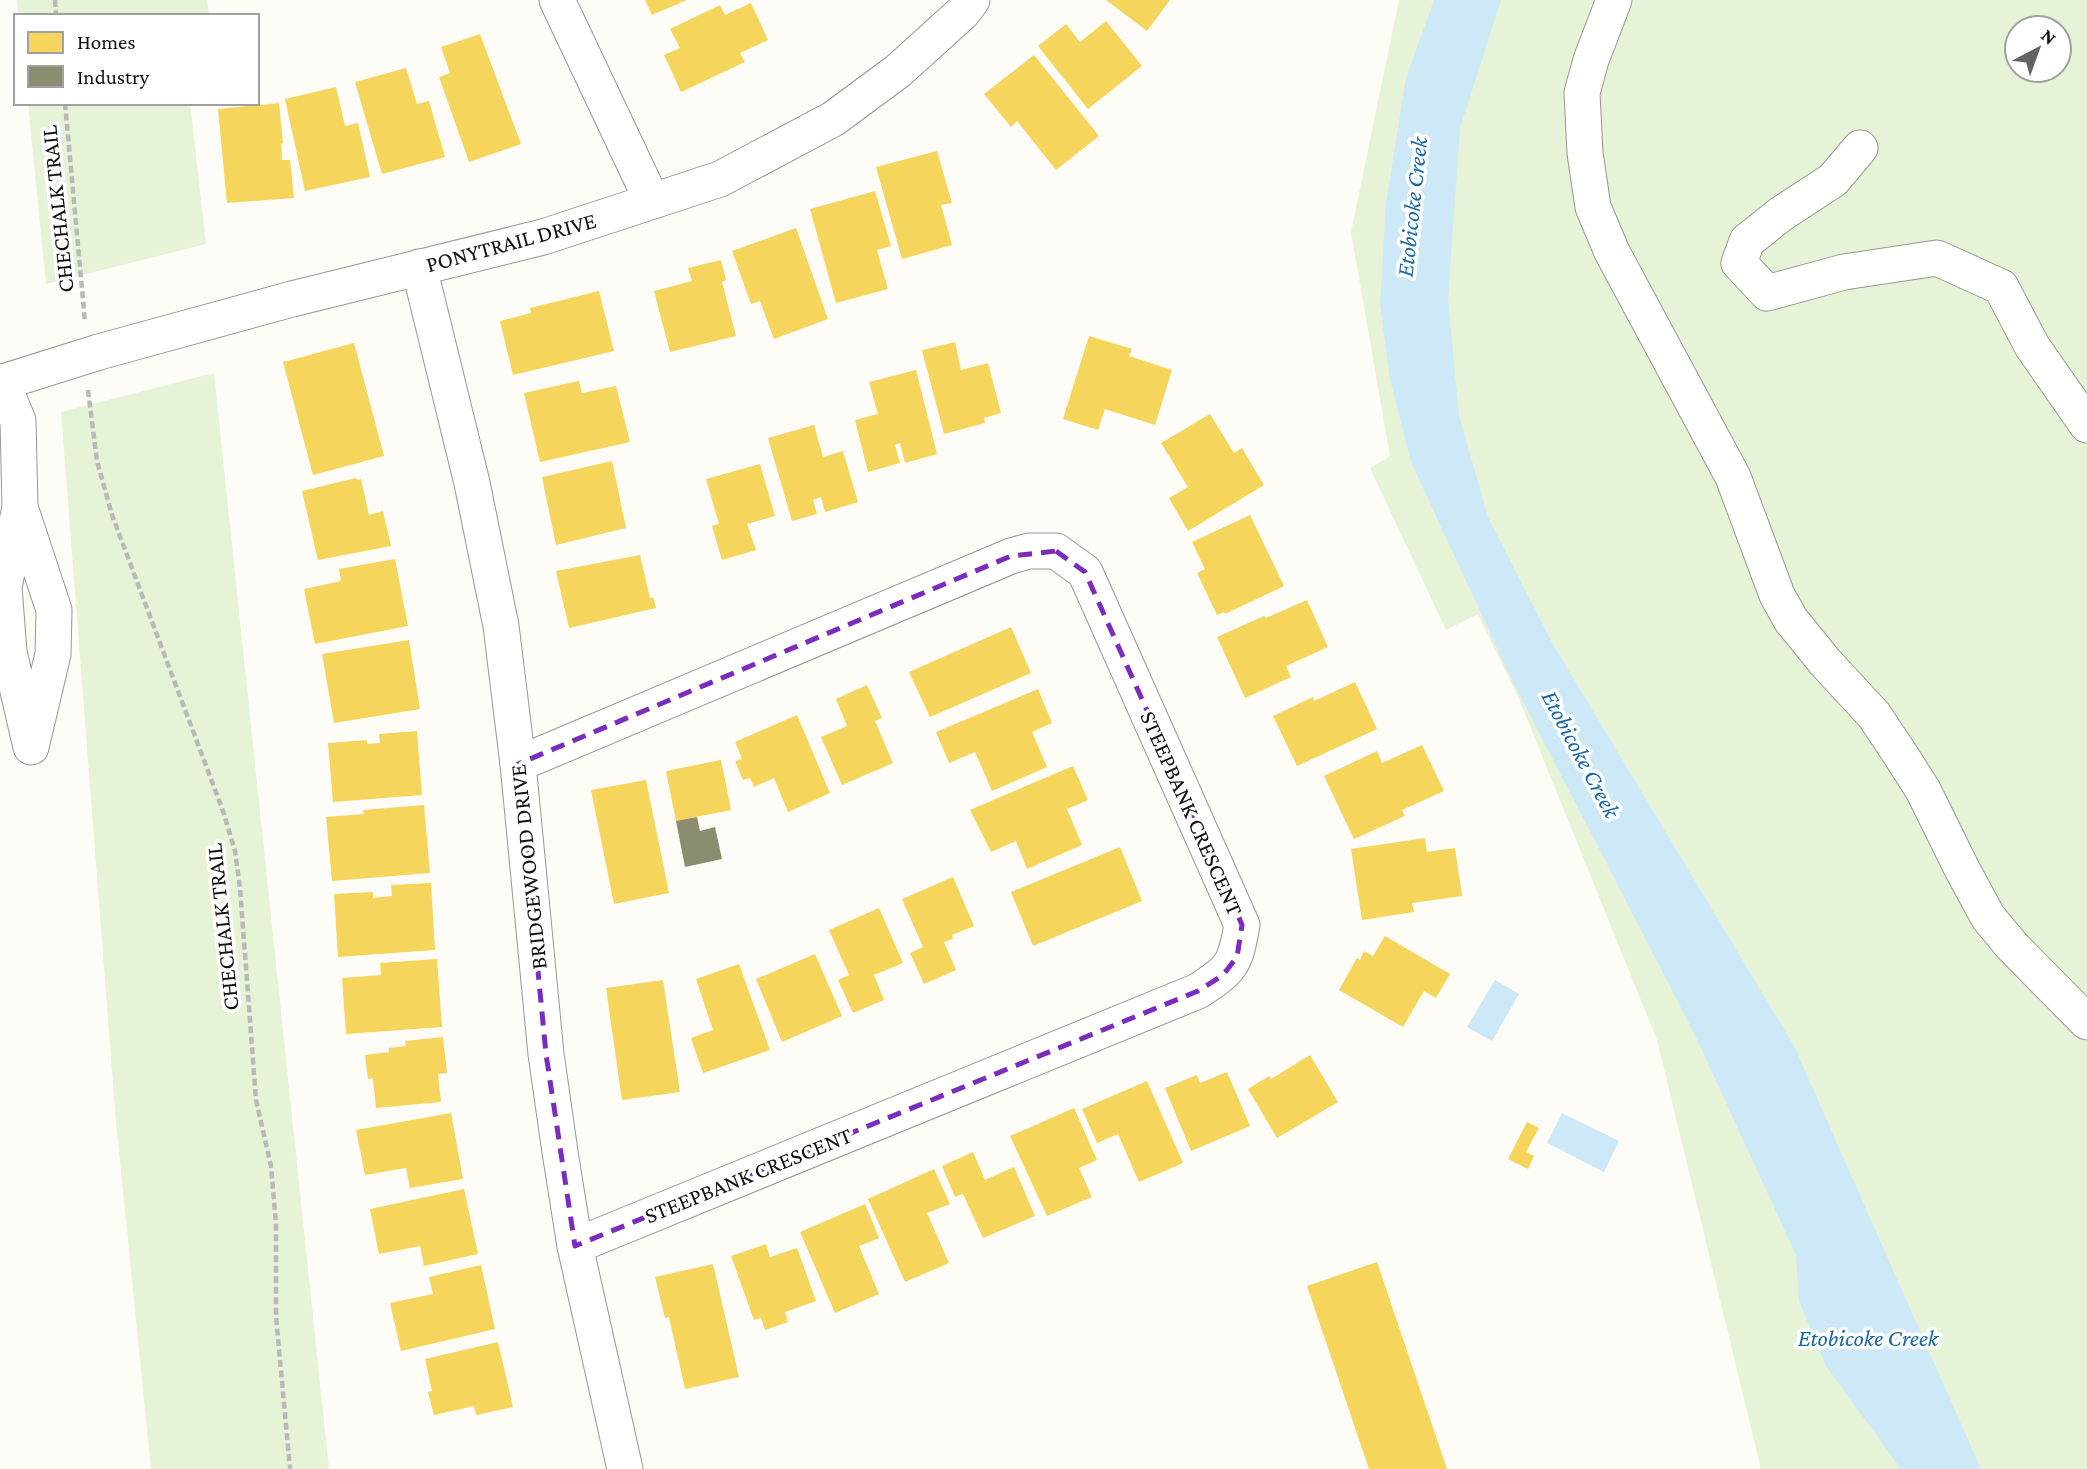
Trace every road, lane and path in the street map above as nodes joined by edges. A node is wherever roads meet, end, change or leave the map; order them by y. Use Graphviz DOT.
graph roads {
  1 [pos="557,0"];
  2 [pos="972,0"];
  3 [pos="1614,0"];
  4 [pos="65,105"];
  5 [pos="1860,148"];
  6 [pos="652,201"];
  7 [pos="419,267"];
  8 [pos="85,311"];
  9 [pos="1,383"];
  10 [pos="89,402"];
  11 [pos="2087,425"];
  12 [pos="20,507"];
  13 [pos="518,764"];
  14 [pos="2087,1022"];
  15 [pos="575,1246"];
  16 [pos="290,1469"];
  17 [pos="625,1469"];
  1 -- 6 [label="street"];
  2 -- 6 [label="street, PONYTRAIL DRIVE"];
  3 -- 14 [label="street"];
  4 -- 8 [label="path, CHECHALK TRAIL"];
  5 -- 11 [label="street"];
  6 -- 7 [label="street, PONYTRAIL DRIVE"];
  7 -- 9 [label="street, PONYTRAIL DRIVE"];
  7 -- 13 [label="street, BRIDGEWOOD DRIVE"];
  9 -- 12 [label="street"];
  10 -- 16 [label="path, CHECHALK TRAIL"];
  12 -- 12 [label="street"];
  13 -- 15 [label="street, BRIDGEWOOD DRIVE"];
  13 -- 15 [label="street, STEEPBANK CRESCENT"];
  15 -- 17 [label="street, BRIDGEWOOD DRIVE"];
}
